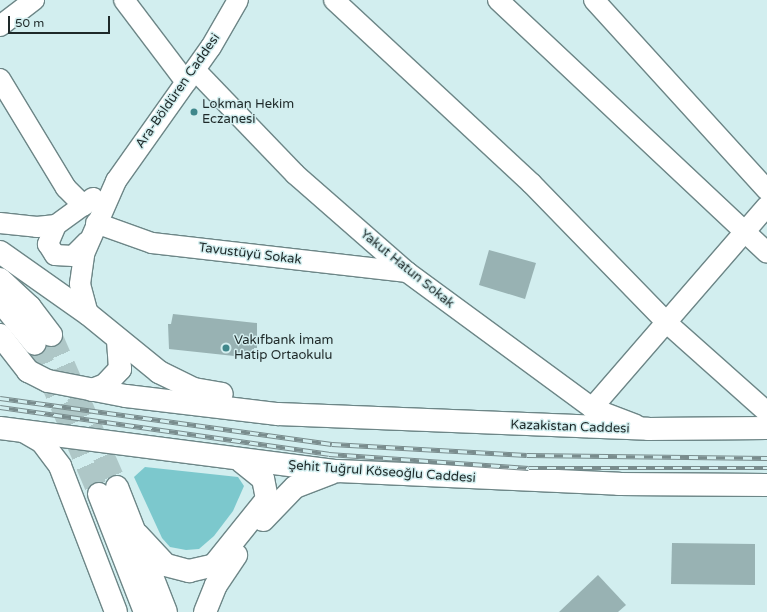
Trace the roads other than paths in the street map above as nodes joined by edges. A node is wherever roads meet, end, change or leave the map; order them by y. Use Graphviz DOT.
graph roads {
  1 [pos="34,0"];
  2 [pos="124,0"];
  3 [pos="238,0"];
  4 [pos="334,0"];
  5 [pos="498,0"];
  6 [pos="594,0"];
  7 [pos="0,26"];
  8 [pos="190,76"];
  9 [pos="0,78"];
  10 [pos="116,181"];
  11 [pos="767,190"];
  12 [pos="84,206"];
  13 [pos="767,206"];
  14 [pos="0,222"];
  15 [pos="96,223"];
  16 [pos="56,225"];
  17 [pos="744,232"];
  18 [pos="88,242"];
  19 [pos="0,252"];
  20 [pos="767,253"];
  21 [pos="407,272"];
  22 [pos="0,279"];
  23 [pos="0,301"];
  24 [pos="88,314"];
  25 [pos="667,323"];
  26 [pos="0,335"];
  27 [pos="118,340"];
  28 [pos="92,390"];
  29 [pos="592,408"];
  30 [pos="767,412"];
  31 [pos="373,420"];
  32 [pos="0,428"];
  33 [pos="767,428"];
  34 [pos="648,429"];
  35 [pos="24,431"];
  36 [pos="241,460"];
  37 [pos="338,471"];
  38 [pos="767,485"];
  39 [pos="138,535"];
  40 [pos="116,612"];
  41 [pos="145,612"];
  42 [pos="166,612"];
  43 [pos="205,612"];
  1 -- 7 [label="street"];
  2 -- 8 [label="street, Yakut Hatun Sokak"];
  3 -- 8 [label="street, Ara-Böldüren Caddesi"];
  4 -- 25 [label="street"];
  5 -- 17 [label="street"];
  6 -- 11 [label="street"];
  8 -- 10 [label="street, Ara-Böldüren Caddesi"];
  8 -- 21 [label="street, Yakut Hatun Sokak"];
  9 -- 12 [label="street"];
  10 -- 12 [label="street, Ara-Böldüren Caddesi"];
  10 -- 15 [label="street, Ara-Böldüren Caddesi"];
  12 -- 16 [label="street, Ara-Böldüren Caddesi"];
  13 -- 17 [label="street"];
  14 -- 16 [label="street, Ara-Böldüren Caddesi"];
  15 -- 18 [label="street, Ara-Böldüren Caddesi"];
  15 -- 21 [label="street, Tavustüyü Sokak"];
  16 -- 18 [label="street"];
  17 -- 20 [label="street"];
  17 -- 25 [label="street"];
  18 -- 24 [label="street, Ara-Böldüren Caddesi"];
  19 -- 24 [label="main road"];
  21 -- 29 [label="street, Yakut Hatun Sokak"];
  22 -- 23 [label="main road"];
  24 -- 27 [label="main road"];
  25 -- 29 [label="street"];
  25 -- 30 [label="street"];
  26 -- 28 [label="main road"];
  27 -- 28 [label="main road"];
  27 -- 31 [label="main road"];
  28 -- 31 [label="main road"];
  29 -- 34 [label="street, Yakut Hatun Sokak"];
  31 -- 34 [label="main road, Kazakistan Caddesi"];
  32 -- 35 [label="main road, Şehit Tuğrul Köseoğlu Caddesi"];
  33 -- 34 [label="main road, Kazakistan Caddesi"];
  35 -- 36 [label="main road, Şehit Tuğrul Köseoğlu Caddesi"];
  35 -- 40 [label="main road"];
  36 -- 37 [label="main road, Şehit Tuğrul Köseoğlu Caddesi"];
  36 -- 39 [label="main road"];
  37 -- 38 [label="main road, Şehit Tuğrul Köseoğlu Caddesi"];
  37 -- 43 [label="main road"];
  39 -- 41 [label="main road"];
  39 -- 42 [label="main road"];
}
